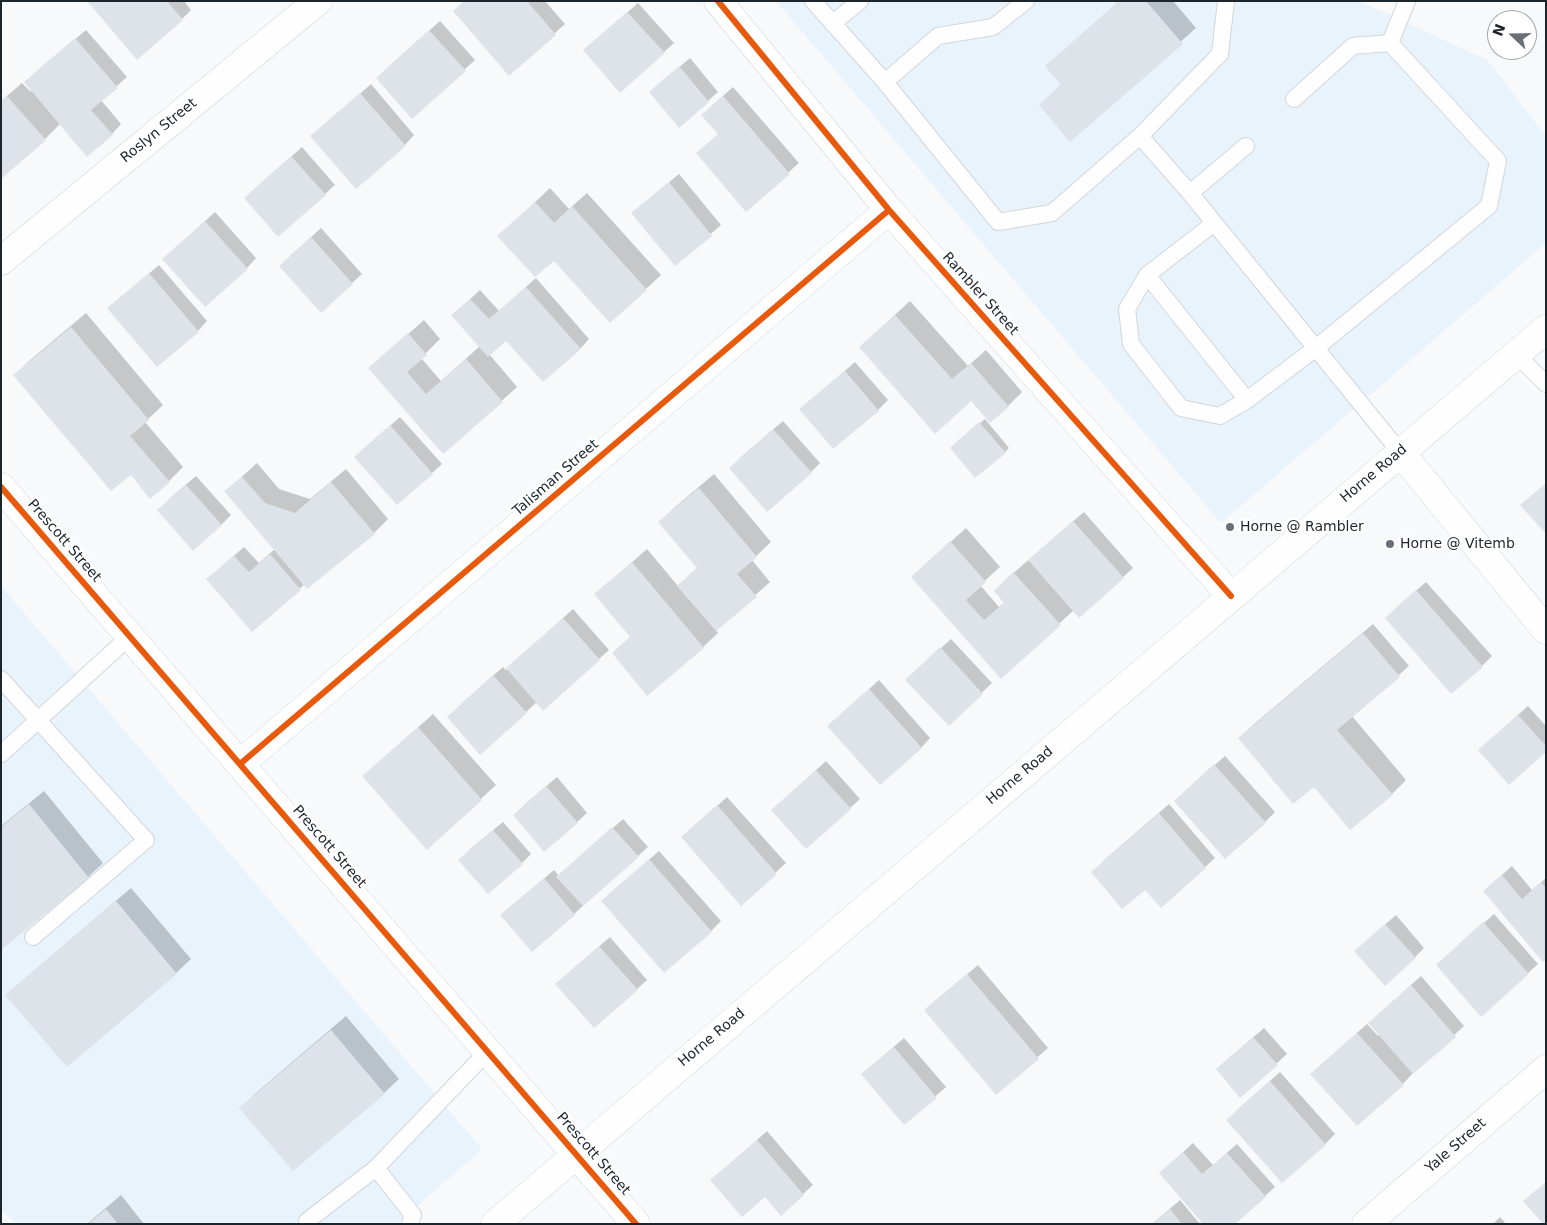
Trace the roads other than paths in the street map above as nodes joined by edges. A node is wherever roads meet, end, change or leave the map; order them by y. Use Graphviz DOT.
graph roads {
  1 [pos="318,1"];
  2 [pos="718,1"];
  3 [pos="813,1"];
  4 [pos="860,1"];
  5 [pos="1026,1"];
  6 [pos="1226,1"];
  7 [pos="1406,1"];
  8 [pos="833,23"];
  9 [pos="1390,43"];
  10 [pos="885,82"];
  11 [pos="1294,99"];
  12 [pos="1140,136"];
  13 [pos="1246,146"];
  14 [pos="1190,193"];
  15 [pos="889,210"];
  16 [pos="1213,224"];
  17 [pos="1,261"];
  18 [pos="1147,275"];
  19 [pos="1546,328"];
  20 [pos="1316,348"];
  21 [pos="1516,354"];
  22 [pos="1546,384"];
  23 [pos="1247,400"];
  24 [pos="1400,452"];
  25 [pos="1,487"];
  26 [pos="1232,596"];
  27 [pos="1546,630"];
  28 [pos="130,636"];
  29 [pos="1,679"];
  30 [pos="38,721"];
  31 [pos="1,754"];
  32 [pos="240,764"];
  33 [pos="33,937"];
  34 [pos="488,1051"];
  35 [pos="1546,1069"];
  36 [pos="576,1154"];
  37 [pos="376,1168"];
  38 [pos="309,1224"];
  39 [pos="410,1224"];
  40 [pos="495,1224"];
  41 [pos="636,1224"];
  42 [pos="1366,1224"];
  1 -- 17 [label="street, Roslyn Street"];
  2 -- 15 [label="street, Rambler Street"];
  3 -- 8 [label="lane"];
  4 -- 8 [label="lane"];
  5 -- 10 [label="lane"];
  6 -- 12 [label="lane"];
  7 -- 9 [label="lane"];
  8 -- 10 [label="lane"];
  9 -- 11 [label="lane"];
  9 -- 20 [label="lane"];
  10 -- 12 [label="lane"];
  12 -- 14 [label="lane"];
  13 -- 14 [label="lane"];
  14 -- 16 [label="lane"];
  15 -- 26 [label="street, Rambler Street"];
  15 -- 32 [label="street, Talisman Street"];
  16 -- 18 [label="lane"];
  16 -- 20 [label="lane"];
  18 -- 23 [label="lane"];
  18 -- 23 [label="lane"];
  19 -- 21 [label="street, Horne Road"];
  20 -- 23 [label="lane"];
  20 -- 24 [label="lane"];
  21 -- 22 [label="lane"];
  21 -- 24 [label="street, Horne Road"];
  24 -- 26 [label="street, Horne Road"];
  24 -- 27 [label="street"];
  25 -- 28 [label="street, Prescott Street"];
  26 -- 36 [label="street, Horne Road"];
  28 -- 30 [label="lane"];
  28 -- 32 [label="street, Prescott Street"];
  29 -- 30 [label="lane"];
  30 -- 31 [label="lane"];
  30 -- 33 [label="lane"];
  32 -- 34 [label="street, Prescott Street"];
  34 -- 36 [label="street, Prescott Street"];
  34 -- 37 [label="lane"];
  35 -- 42 [label="street, Yale Street"];
  36 -- 40 [label="street, Horne Road"];
  36 -- 41 [label="street, Prescott Street"];
  37 -- 38 [label="lane"];
  37 -- 39 [label="lane"];
}
